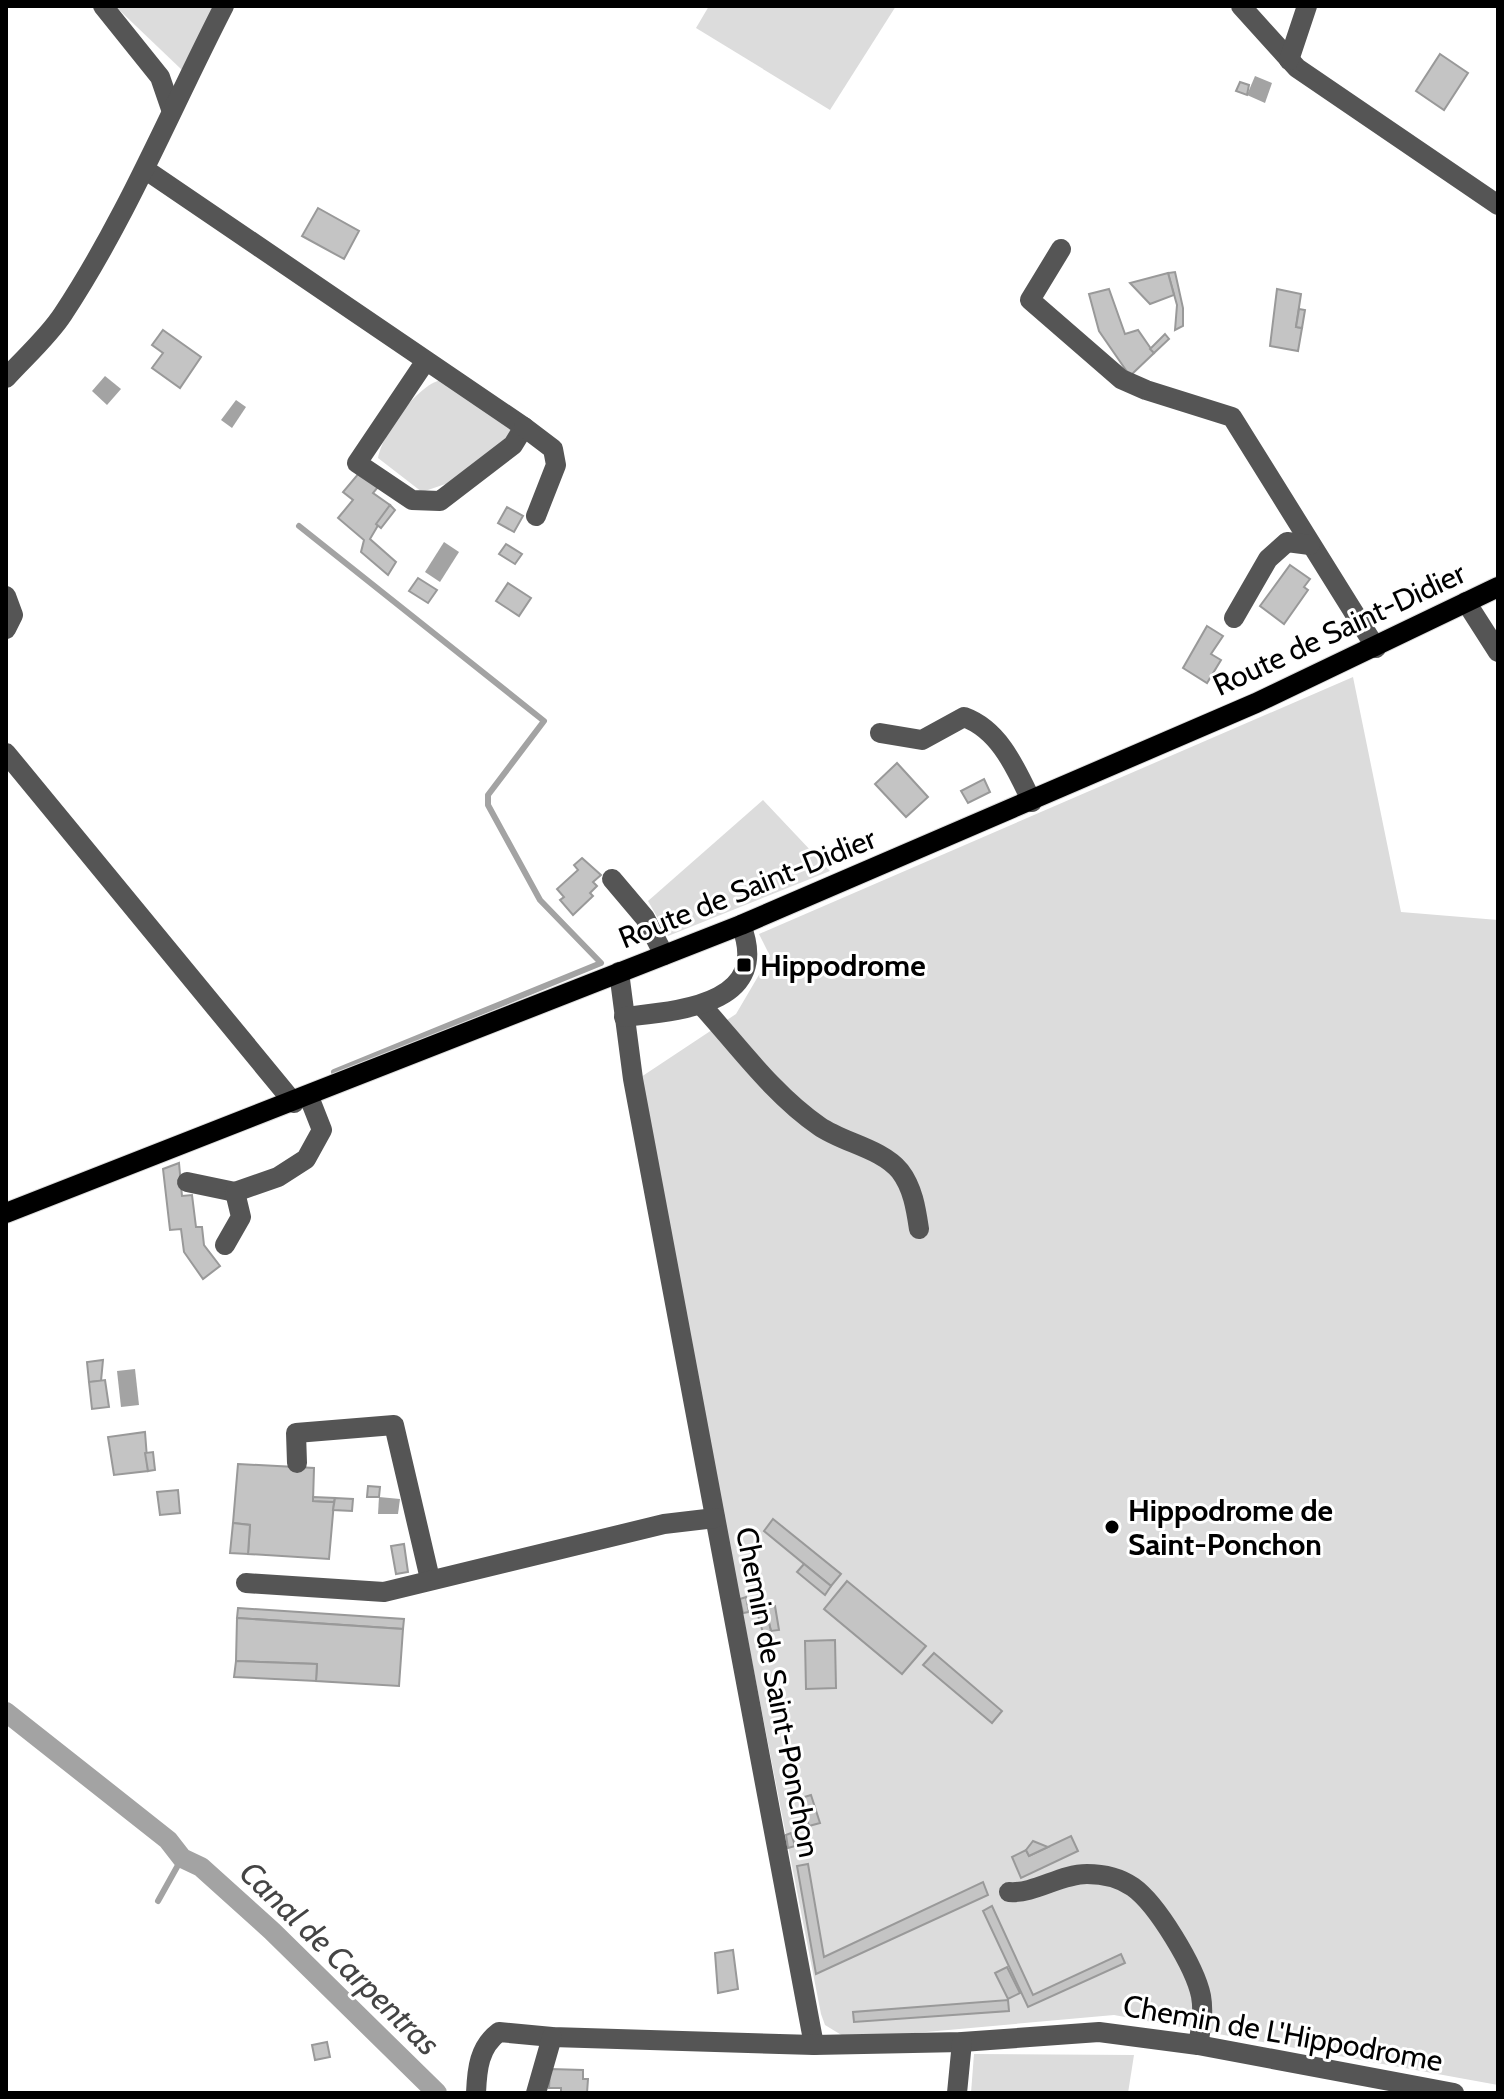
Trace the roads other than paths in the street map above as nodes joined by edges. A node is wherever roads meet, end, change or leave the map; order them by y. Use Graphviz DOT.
graph roads {
  1 [pos="103,6"];
  2 [pos="224,6"];
  3 [pos="1241,6"];
  4 [pos="1307,6"];
  5 [pos="1289,60"];
  6 [pos="171,109"];
  7 [pos="146,170"];
  8 [pos="1498,205"];
  9 [pos="1061,249"];
  10 [pos="425,362"];
  11 [pos="6,378"];
  12 [pos="524,427"];
  13 [pos="536,516"];
  14 [pos="1310,545"];
  15 [pos="1498,587"];
  16 [pos="6,596"];
  17 [pos="1466,602"];
  18 [pos="1234,618"];
  19 [pos="6,629"];
  20 [pos="1376,648"];
  21 [pos="1498,652"];
  22 [pos="880,733"];
  23 [pos="6,753"];
  24 [pos="1032,802"];
  25 [pos="612,879"];
  26 [pos="741,925"];
  27 [pos="664,955"];
  28 [pos="619,972"];
  29 [pos="703,1007"];
  30 [pos="624,1017"];
  31 [pos="302,1100"];
  32 [pos="187,1182"];
  33 [pos="235,1192"];
  34 [pos="6,1213"];
  35 [pos="919,1229"];
  36 [pos="225,1245"];
  37 [pos="297,1463"];
  38 [pos="715,1518"];
  39 [pos="430,1579"];
  40 [pos="246,1583"];
  41 [pos="1009,1892"];
  42 [pos="552,2037"];
  43 [pos="962,2042"];
  44 [pos="814,2045"];
  45 [pos="1198,2045"];
  46 [pos="476,2093"];
  47 [pos="536,2093"];
  48 [pos="957,2093"];
  49 [pos="1454,2093"];
  1 -- 6 [label="street"];
  2 -- 6 [label="street"];
  3 -- 5 [label="street"];
  4 -- 5 [label="street"];
  5 -- 8 [label="street"];
  6 -- 7 [label="street"];
  7 -- 10 [label="street"];
  7 -- 11 [label="street"];
  9 -- 14 [label="street"];
  10 -- 12 [label="street"];
  10 -- 12 [label="street"];
  12 -- 13 [label="street"];
  14 -- 18 [label="street"];
  14 -- 20 [label="street"];
  15 -- 17 [label="main road, Route de Saint-Didier"];
  16 -- 19 [label="street"];
  17 -- 20 [label="main road, Route de Saint-Didier"];
  17 -- 21 [label="street"];
  20 -- 24 [label="main road, Route de Saint-Didier"];
  22 -- 24 [label="street"];
  23 -- 31 [label="street"];
  24 -- 26 [label="main road, Route de Saint-Didier"];
  25 -- 27 [label="street"];
  26 -- 27 [label="main road, Route de Saint-Didier"];
  26 -- 29 [label="street"];
  27 -- 28 [label="main road, Route de Saint-Didier"];
  28 -- 30 [label="street, Chemin de Saint-Ponchon"];
  28 -- 31 [label="main road, Route de Saint-Didier"];
  29 -- 30 [label="street"];
  29 -- 35 [label="street"];
  30 -- 38 [label="street, Chemin de Saint-Ponchon"];
  31 -- 33 [label="street"];
  31 -- 34 [label="main road, Route de Saint-Didier"];
  32 -- 33 [label="street"];
  33 -- 36 [label="street"];
  37 -- 39 [label="street"];
  38 -- 39 [label="street"];
  38 -- 44 [label="street, Chemin de Saint-Ponchon"];
  39 -- 40 [label="street"];
  41 -- 45 [label="street"];
  42 -- 44 [label="street"];
  42 -- 46 [label="street"];
  42 -- 47 [label="street"];
  43 -- 44 [label="street, Chemin de L'Hippodrome"];
  43 -- 45 [label="street, Chemin de L'Hippodrome"];
  43 -- 48 [label="street"];
  45 -- 49 [label="street, Chemin de L'Hippodrome"];
}
